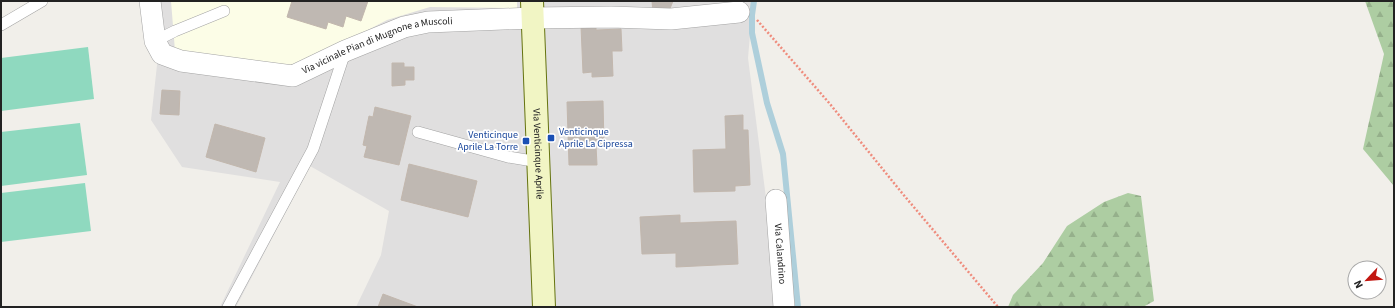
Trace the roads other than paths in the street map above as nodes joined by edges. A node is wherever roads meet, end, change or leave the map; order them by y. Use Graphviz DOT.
graph roads {
  1 [pos="42,1"];
  2 [pos="150,1"];
  3 [pos="532,9"];
  4 [pos="224,11"];
  5 [pos="739,12"];
  6 [pos="1,25"];
  7 [pos="155,41"];
  8 [pos="345,51"];
  9 [pos="418,132"];
  10 [pos="539,162"];
  11 [pos="776,200"];
  12 [pos="228,307"];
  13 [pos="544,307"];
  14 [pos="784,307"];
  1 -- 6 [label="lane"];
  2 -- 7 [label="street"];
  3 -- 5 [label="street, Via vicinale Pian di Mugnone a Muscoli"];
  3 -- 8 [label="street, Via vicinale Pian di Mugnone a Muscoli"];
  3 -- 10 [label="street, Via Venticinque Aprile"];
  4 -- 7 [label="lane"];
  7 -- 8 [label="street, Via vicinale Pian di Mugnone a Muscoli"];
  8 -- 12 [label="lane"];
  9 -- 10 [label="lane"];
  10 -- 13 [label="street, Via Venticinque Aprile"];
  11 -- 14 [label="street, Via Calandrino"];
}
